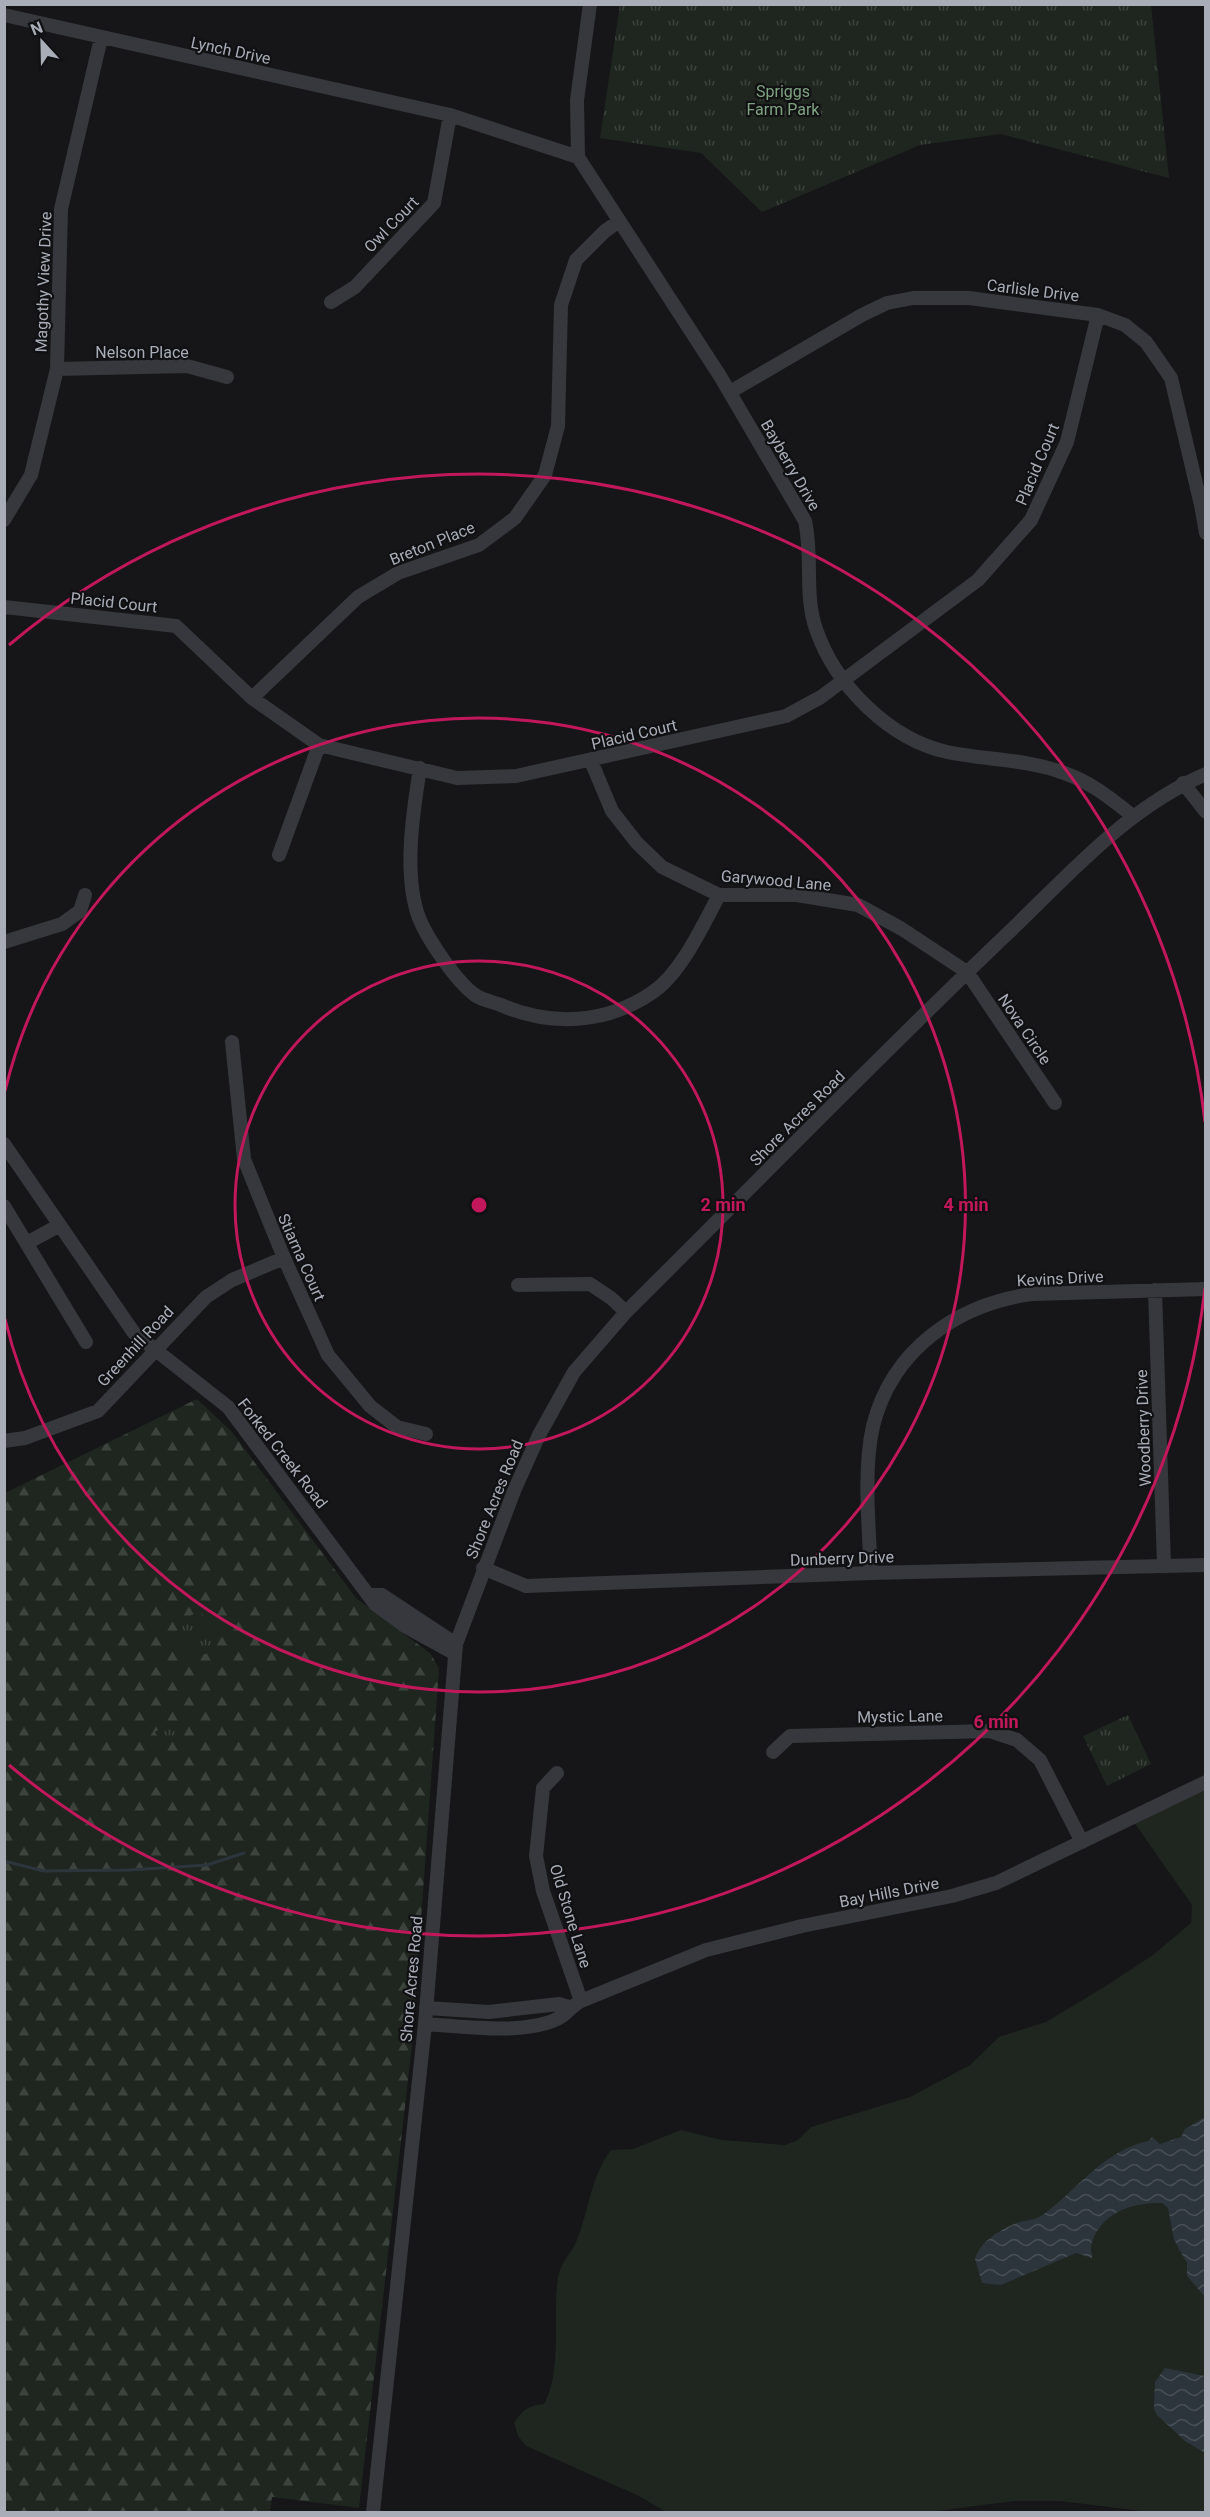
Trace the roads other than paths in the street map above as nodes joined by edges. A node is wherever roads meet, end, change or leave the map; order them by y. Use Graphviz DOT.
graph roads {
  1 [pos="590,4"];
  2 [pos="4,15"];
  3 [pos="101,38"];
  4 [pos="450,115"];
  5 [pos="578,157"];
  6 [pos="618,222"];
  7 [pos="331,302"];
  8 [pos="1098,315"];
  9 [pos="57,369"];
  10 [pos="226,377"];
  11 [pos="730,392"];
  12 [pos="4,520"];
  13 [pos="1206,533"];
  14 [pos="4,606"];
  15 [pos="843,679"];
  16 [pos="252,698"];
  17 [pos="319,745"];
  18 [pos="591,761"];
  19 [pos="420,768"];
  20 [pos="1206,774"];
  21 [pos="1183,783"];
  22 [pos="1206,812"];
  23 [pos="1133,816"];
  24 [pos="279,855"];
  25 [pos="85,895"];
  26 [pos="719,895"];
  27 [pos="4,942"];
  28 [pos="967,972"];
  29 [pos="232,1042"];
  30 [pos="1055,1103"];
  31 [pos="4,1144"];
  32 [pos="4,1206"];
  33 [pos="58,1226"];
  34 [pos="27,1243"];
  35 [pos="284,1258"];
  36 [pos="518,1285"];
  37 [pos="1206,1289"];
  38 [pos="1155,1290"];
  39 [pos="626,1312"];
  40 [pos="86,1342"];
  41 [pos="155,1350"];
  42 [pos="426,1434"];
  43 [pos="4,1441"];
  44 [pos="1164,1565"];
  45 [pos="1206,1565"];
  46 [pos="483,1568"];
  47 [pos="871,1573"];
  48 [pos="455,1648"];
  49 [pos="773,1752"];
  50 [pos="557,1773"];
  51 [pos="1206,1782"];
  52 [pos="1082,1842"];
  53 [pos="575,2004"];
  54 [pos="426,2008"];
  55 [pos="425,2024"];
  56 [pos="373,2512"];
  1 -- 5 [label="street"];
  2 -- 3 [label="street, Lynch Drive"];
  3 -- 4 [label="street, Lynch Drive"];
  3 -- 9 [label="street, Magothy View Drive"];
  4 -- 5 [label="street"];
  4 -- 7 [label="street, Owl Court"];
  5 -- 6 [label="street, Bayberry Drive"];
  6 -- 11 [label="street, Bayberry Drive"];
  6 -- 16 [label="street, Breton Place"];
  8 -- 11 [label="street, Carlisle Drive"];
  8 -- 13 [label="street, Carlisle Drive"];
  8 -- 15 [label="street, Placid Court"];
  9 -- 10 [label="street, Nelson Place"];
  9 -- 12 [label="street, Magothy View Drive"];
  11 -- 15 [label="street, Bayberry Drive"];
  14 -- 16 [label="street, Placid Court"];
  15 -- 18 [label="street, Placid Court"];
  15 -- 23 [label="street, Bayberry Drive"];
  16 -- 17 [label="street, Placid Court"];
  17 -- 19 [label="street, Placid Court"];
  17 -- 24 [label="street"];
  18 -- 19 [label="street, Placid Court"];
  18 -- 26 [label="street, Garywood Lane"];
  19 -- 26 [label="street"];
  20 -- 21 [label="street, Shore Acres Road"];
  21 -- 22 [label="street"];
  21 -- 23 [label="street, Shore Acres Road"];
  23 -- 28 [label="street, Shore Acres Road"];
  25 -- 27 [label="street"];
  26 -- 28 [label="street, Garywood Lane"];
  28 -- 30 [label="street, Nova Circle"];
  28 -- 39 [label="street, Shore Acres Road"];
  29 -- 35 [label="street, Stiarna Court"];
  31 -- 33 [label="street, Forked Creek Road"];
  32 -- 34 [label="street"];
  33 -- 34 [label="street"];
  33 -- 41 [label="street, Forked Creek Road"];
  34 -- 40 [label="street"];
  35 -- 41 [label="street, Greenhill Road"];
  35 -- 42 [label="street, Stiarna Court"];
  36 -- 39 [label="street"];
  37 -- 38 [label="street, Kevins Drive"];
  38 -- 44 [label="street, Woodberry Drive"];
  38 -- 47 [label="street, Kevins Drive"];
  39 -- 46 [label="street, Shore Acres Road"];
  41 -- 43 [label="street, Greenhill Road"];
  41 -- 48 [label="street, Forked Creek Road"];
  44 -- 45 [label="street, Dunberry Drive"];
  44 -- 47 [label="street, Dunberry Drive"];
  46 -- 47 [label="street, Dunberry Drive"];
  46 -- 48 [label="street, Shore Acres Road"];
  48 -- 54 [label="street, Shore Acres Road"];
  49 -- 52 [label="street, Mystic Lane"];
  50 -- 53 [label="street, Old Stone Lane"];
  51 -- 52 [label="street, Bay Hills Drive"];
  52 -- 53 [label="street, Bay Hills Drive"];
  53 -- 54 [label="street, Bay Hills Drive"];
  53 -- 55 [label="street, Bay Hills Drive"];
  54 -- 55 [label="street, Shore Acres Road"];
  55 -- 56 [label="street, Shore Acres Road"];
}
